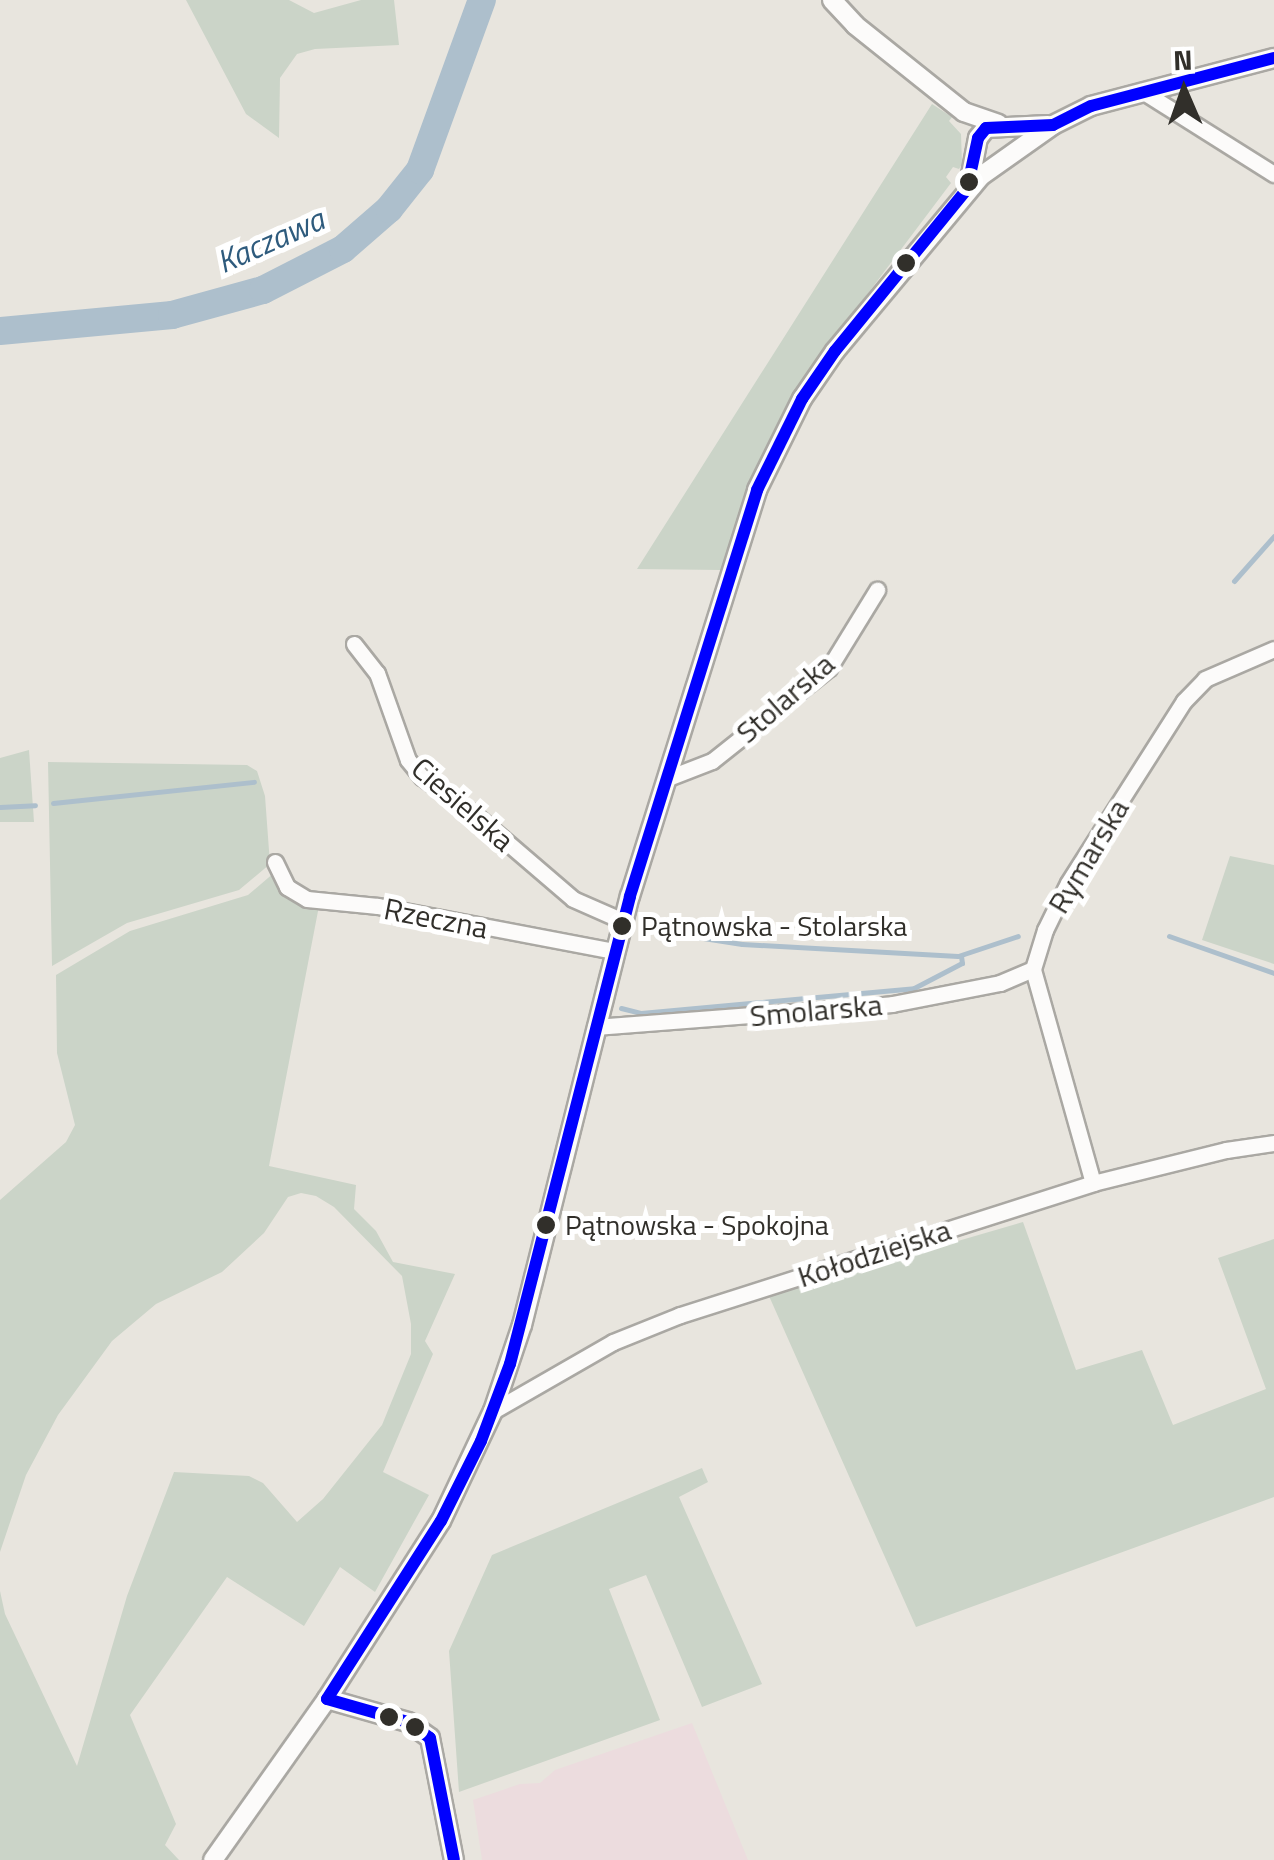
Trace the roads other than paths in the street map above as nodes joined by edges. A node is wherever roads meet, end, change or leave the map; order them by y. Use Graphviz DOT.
graph roads {
  1 [pos="832,0"];
  2 [pos="1274,58"];
  3 [pos="1142,91"];
  4 [pos="964,112"];
  5 [pos="1002,125"];
  6 [pos="1053,125"];
  7 [pos="978,145"];
  8 [pos="1007,158"];
  9 [pos="1274,174"];
  10 [pos="967,189"];
  11 [pos="876,590"];
  12 [pos="354,644"];
  13 [pos="1274,649"];
  14 [pos="668,778"];
  15 [pos="275,862"];
  16 [pos="623,920"];
  17 [pos="614,951"];
  18 [pos="1034,969"];
  19 [pos="595,1028"];
  20 [pos="1274,1143"];
  21 [pos="1092,1183"];
  22 [pos="492,1411"];
  23 [pos="328,1699"];
  24 [pos="213,1860"];
  25 [pos="454,1860"];
  1 -- 4 [label="street"];
  2 -- 3 [label="street"];
  3 -- 6 [label="street"];
  3 -- 9 [label="street"];
  4 -- 5 [label="street"];
  4 -- 7 [label="street"];
  5 -- 6 [label="street"];
  5 -- 7 [label="street"];
  5 -- 8 [label="street"];
  6 -- 8 [label="street"];
  7 -- 8 [label="street"];
  7 -- 10 [label="street"];
  8 -- 10 [label="street"];
  10 -- 14 [label="street"];
  11 -- 14 [label="street, Stolarska"];
  12 -- 16 [label="street, Ciesielska"];
  13 -- 18 [label="street, Rymarska"];
  14 -- 16 [label="street"];
  15 -- 17 [label="street, Rzeczna"];
  16 -- 17 [label="street"];
  17 -- 19 [label="street"];
  18 -- 19 [label="street, Smolarska"];
  18 -- 21 [label="street"];
  19 -- 22 [label="street"];
  20 -- 21 [label="street, Kołodziejska"];
  21 -- 22 [label="street, Kołodziejska"];
  22 -- 23 [label="street"];
  23 -- 24 [label="street"];
  23 -- 25 [label="street"];
}
